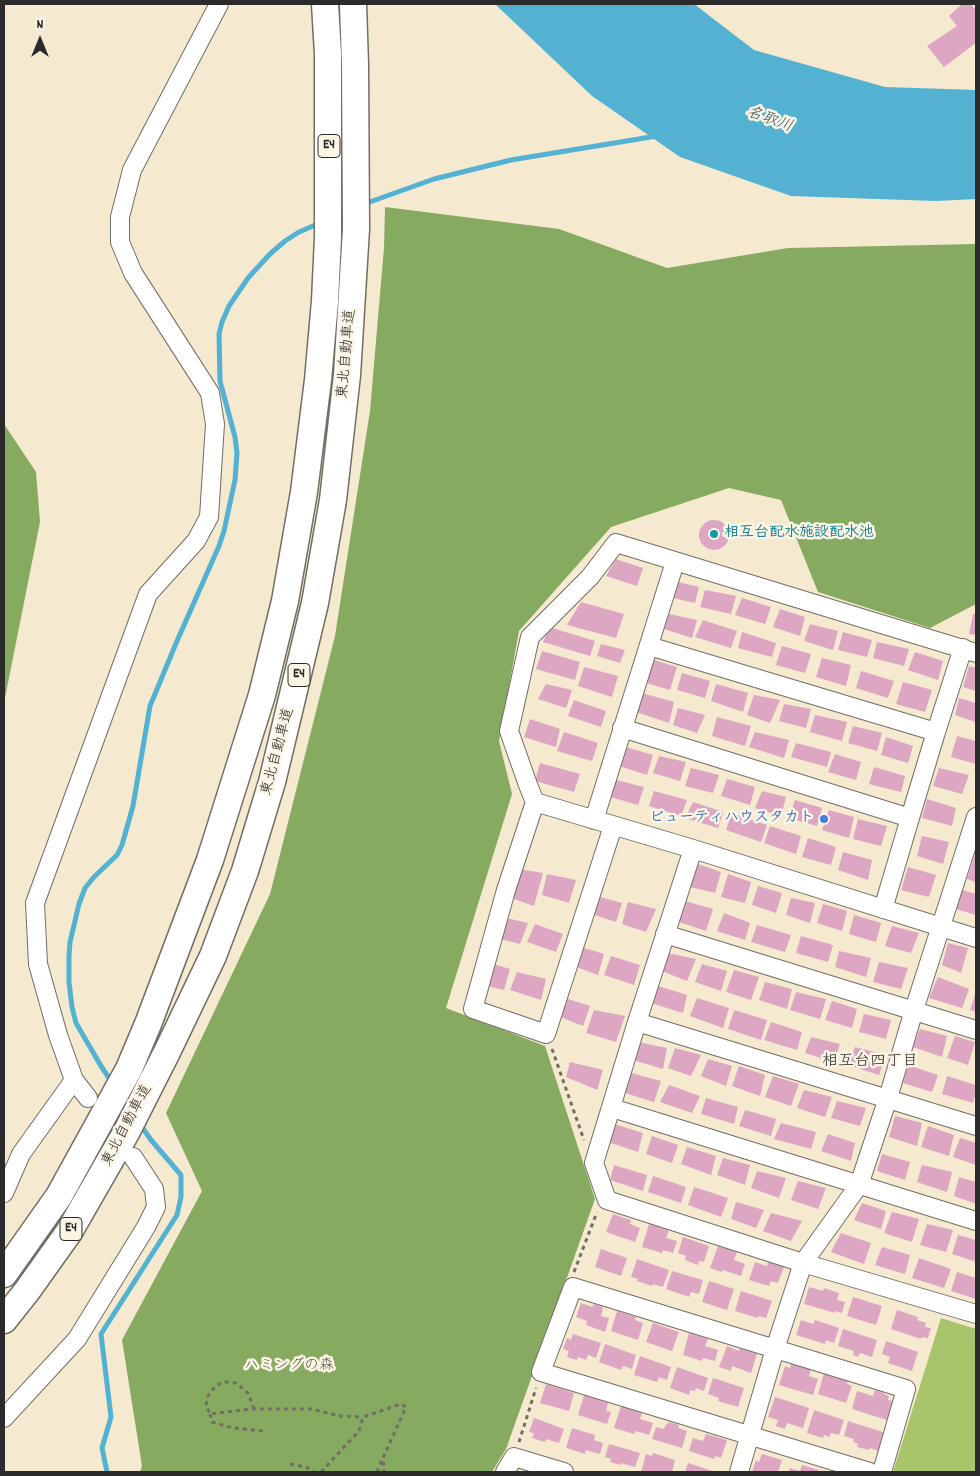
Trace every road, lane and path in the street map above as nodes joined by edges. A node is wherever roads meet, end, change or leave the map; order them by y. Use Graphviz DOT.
graph roads {
  1 [pos="219,4"];
  2 [pos="325,4"];
  3 [pos="353,4"];
  4 [pos="675,562"];
  5 [pos="649,646"];
  6 [pos="970,651"];
  7 [pos="622,728"];
  8 [pos="936,732"];
  9 [pos="535,802"];
  10 [pos="976,817"];
  11 [pos="910,818"];
  12 [pos="594,820"];
  13 [pos="613,826"];
  14 [pos="973,842"];
  15 [pos="693,849"];
  16 [pos="883,909"];
  17 [pos="941,927"];
  18 [pos="665,934"];
  19 [pos="976,938"];
  20 [pos="914,1010"];
  21 [pos="637,1022"];
  22 [pos="976,1030"];
  23 [pos="546,1034"];
  24 [pos="74,1080"];
  25 [pos="888,1098"];
  26 [pos="97,1104"];
  27 [pos="612,1108"];
  28 [pos="976,1126"];
  29 [pos="133,1157"];
  30 [pos="594,1164"];
  31 [pos="859,1185"];
  32 [pos="4,1193"];
  33 [pos="607,1200"];
  34 [pos="976,1221"];
  35 [pos="803,1263"];
  36 [pos="4,1274"];
  37 [pos="573,1287"];
  38 [pos="976,1314"];
  39 [pos="4,1320"];
  40 [pos="775,1350"];
  41 [pos="541,1372"];
  42 [pos="254,1410"];
  43 [pos="210,1414"];
  44 [pos="363,1417"];
  45 [pos="4,1418"];
  46 [pos="264,1431"];
  47 [pos="750,1436"];
  48 [pos="514,1457"];
  49 [pos="383,1458"];
  50 [pos="290,1464"];
  51 [pos="314,1472"];
  52 [pos="321,1472"];
  53 [pos="377,1472"];
  54 [pos="384,1472"];
  55 [pos="505,1472"];
  56 [pos="564,1472"];
  57 [pos="739,1472"];
  58 [pos="870,1472"];
  59 [pos="882,1472"];
  1 -- 24 [label="street"];
  2 -- 26 [label="highway, 東北自動車道 / E4"];
  3 -- 39 [label="highway, 東北自動車道 / E4"];
  4 -- 5 [label="street"];
  4 -- 6 [label="street"];
  4 -- 9 [label="street"];
  5 -- 7 [label="street"];
  5 -- 8 [label="street"];
  6 -- 8 [label="street"];
  7 -- 11 [label="street"];
  7 -- 12 [label="street"];
  8 -- 11 [label="street"];
  9 -- 12 [label="street"];
  9 -- 23 [label="street"];
  10 -- 14 [label="street"];
  11 -- 16 [label="street"];
  12 -- 13 [label="street"];
  13 -- 15 [label="street"];
  13 -- 23 [label="street"];
  14 -- 17 [label="street"];
  15 -- 16 [label="street"];
  15 -- 18 [label="street"];
  16 -- 17 [label="street"];
  17 -- 19 [label="street"];
  17 -- 20 [label="street"];
  18 -- 20 [label="street"];
  18 -- 21 [label="street"];
  20 -- 22 [label="street"];
  20 -- 25 [label="street"];
  21 -- 25 [label="street"];
  21 -- 27 [label="street"];
  23 -- 30 [label="path"];
  24 -- 26 [label="street"];
  24 -- 32 [label="street"];
  25 -- 28 [label="street"];
  25 -- 31 [label="street"];
  26 -- 36 [label="highway, 東北自動車道 / E4"];
  27 -- 30 [label="street"];
  27 -- 31 [label="street"];
  29 -- 45 [label="street"];
  30 -- 33 [label="street"];
  31 -- 34 [label="street"];
  31 -- 35 [label="street"];
  33 -- 35 [label="street"];
  33 -- 37 [label="path"];
  35 -- 38 [label="street"];
  35 -- 40 [label="street"];
  37 -- 40 [label="street"];
  37 -- 41 [label="street"];
  40 -- 47 [label="street"];
  40 -- 59 [label="street"];
  41 -- 47 [label="street"];
  41 -- 48 [label="path"];
  42 -- 43 [label="path"];
  42 -- 43 [label="path"];
  42 -- 44 [label="path"];
  43 -- 46 [label="path"];
  44 -- 49 [label="path"];
  44 -- 52 [label="path"];
  47 -- 57 [label="street"];
  47 -- 58 [label="street"];
  48 -- 55 [label="street"];
  48 -- 56 [label="street"];
  49 -- 53 [label="path"];
  49 -- 54 [label="path"];
  50 -- 51 [label="path"];
}
